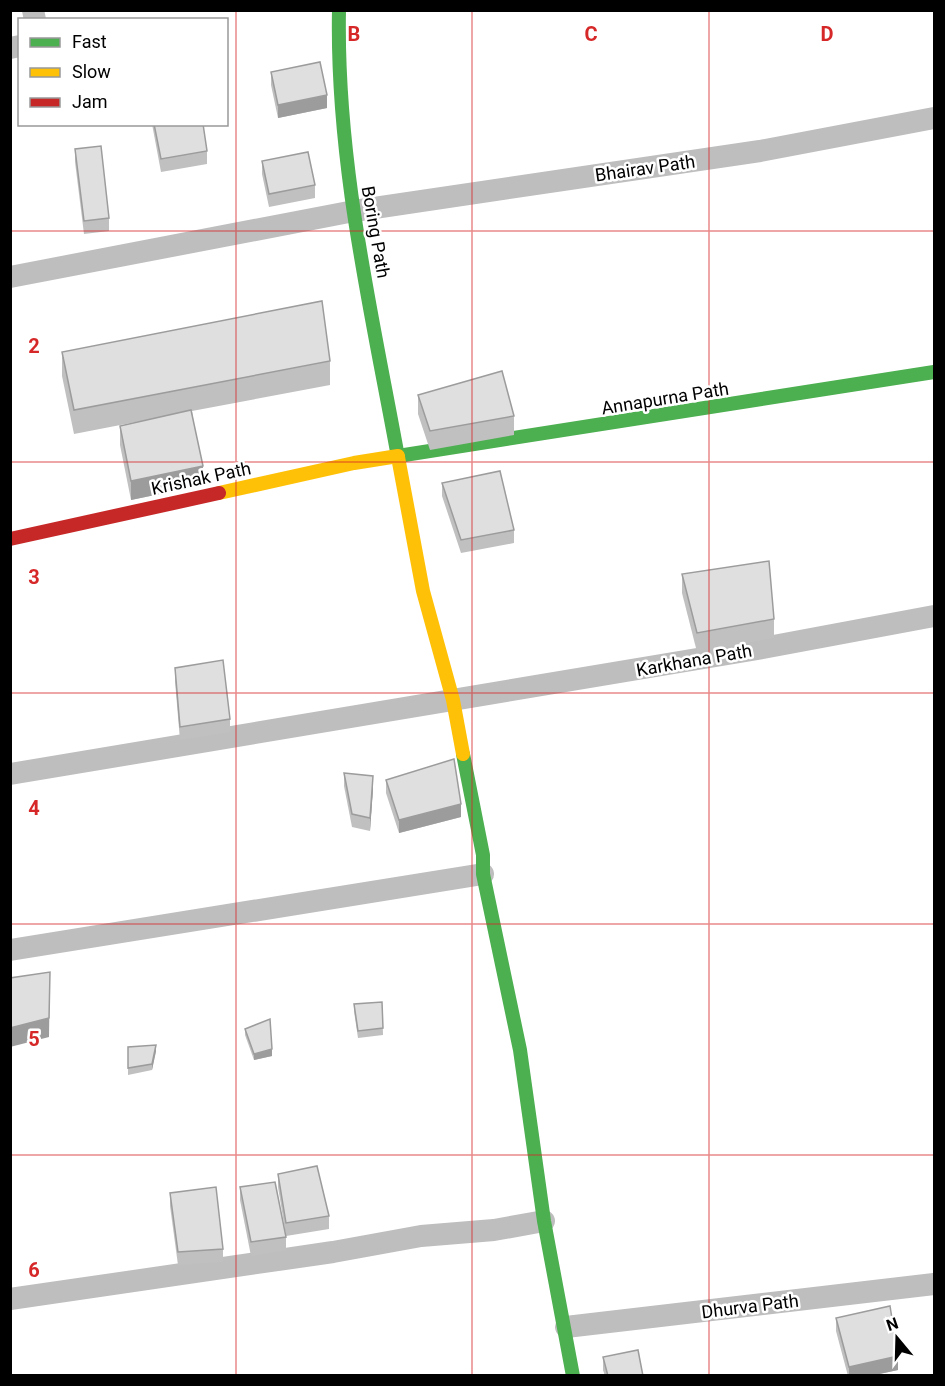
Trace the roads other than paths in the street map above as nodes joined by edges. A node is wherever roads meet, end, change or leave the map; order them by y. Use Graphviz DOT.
graph roads {
  1 [pos="339,10"];
  2 [pos="934,118"];
  3 [pos="354,211"];
  4 [pos="10,278"];
  5 [pos="934,372"];
  6 [pos="401,458"];
  7 [pos="10,539"];
  8 [pos="934,616"];
  9 [pos="453,700"];
  10 [pos="10,774"];
  11 [pos="483,874"];
  12 [pos="10,950"];
  13 [pos="544,1221"];
  14 [pos="934,1284"];
  15 [pos="10,1299"];
  16 [pos="566,1328"];
  17 [pos="573,1376"];
  1 -- 3 [label="street, Boring Path"];
  2 -- 3 [label="street, Bhairav Path"];
  3 -- 4 [label="street, Bhairav Path"];
  3 -- 6 [label="street, Boring Path"];
  5 -- 6 [label="street, Annapurna Path"];
  6 -- 7 [label="street, Krishak Path"];
  6 -- 9 [label="street, Boring Path"];
  8 -- 9 [label="street, Karkhana Path"];
  9 -- 10 [label="street, Karkhana Path"];
  9 -- 11 [label="street, Boring Path"];
  11 -- 12 [label="street"];
  11 -- 13 [label="street, Boring Path"];
  13 -- 15 [label="street"];
  13 -- 16 [label="street, Boring Path"];
  14 -- 16 [label="street, Dhurva Path"];
  16 -- 17 [label="street, Boring Path"];
}
